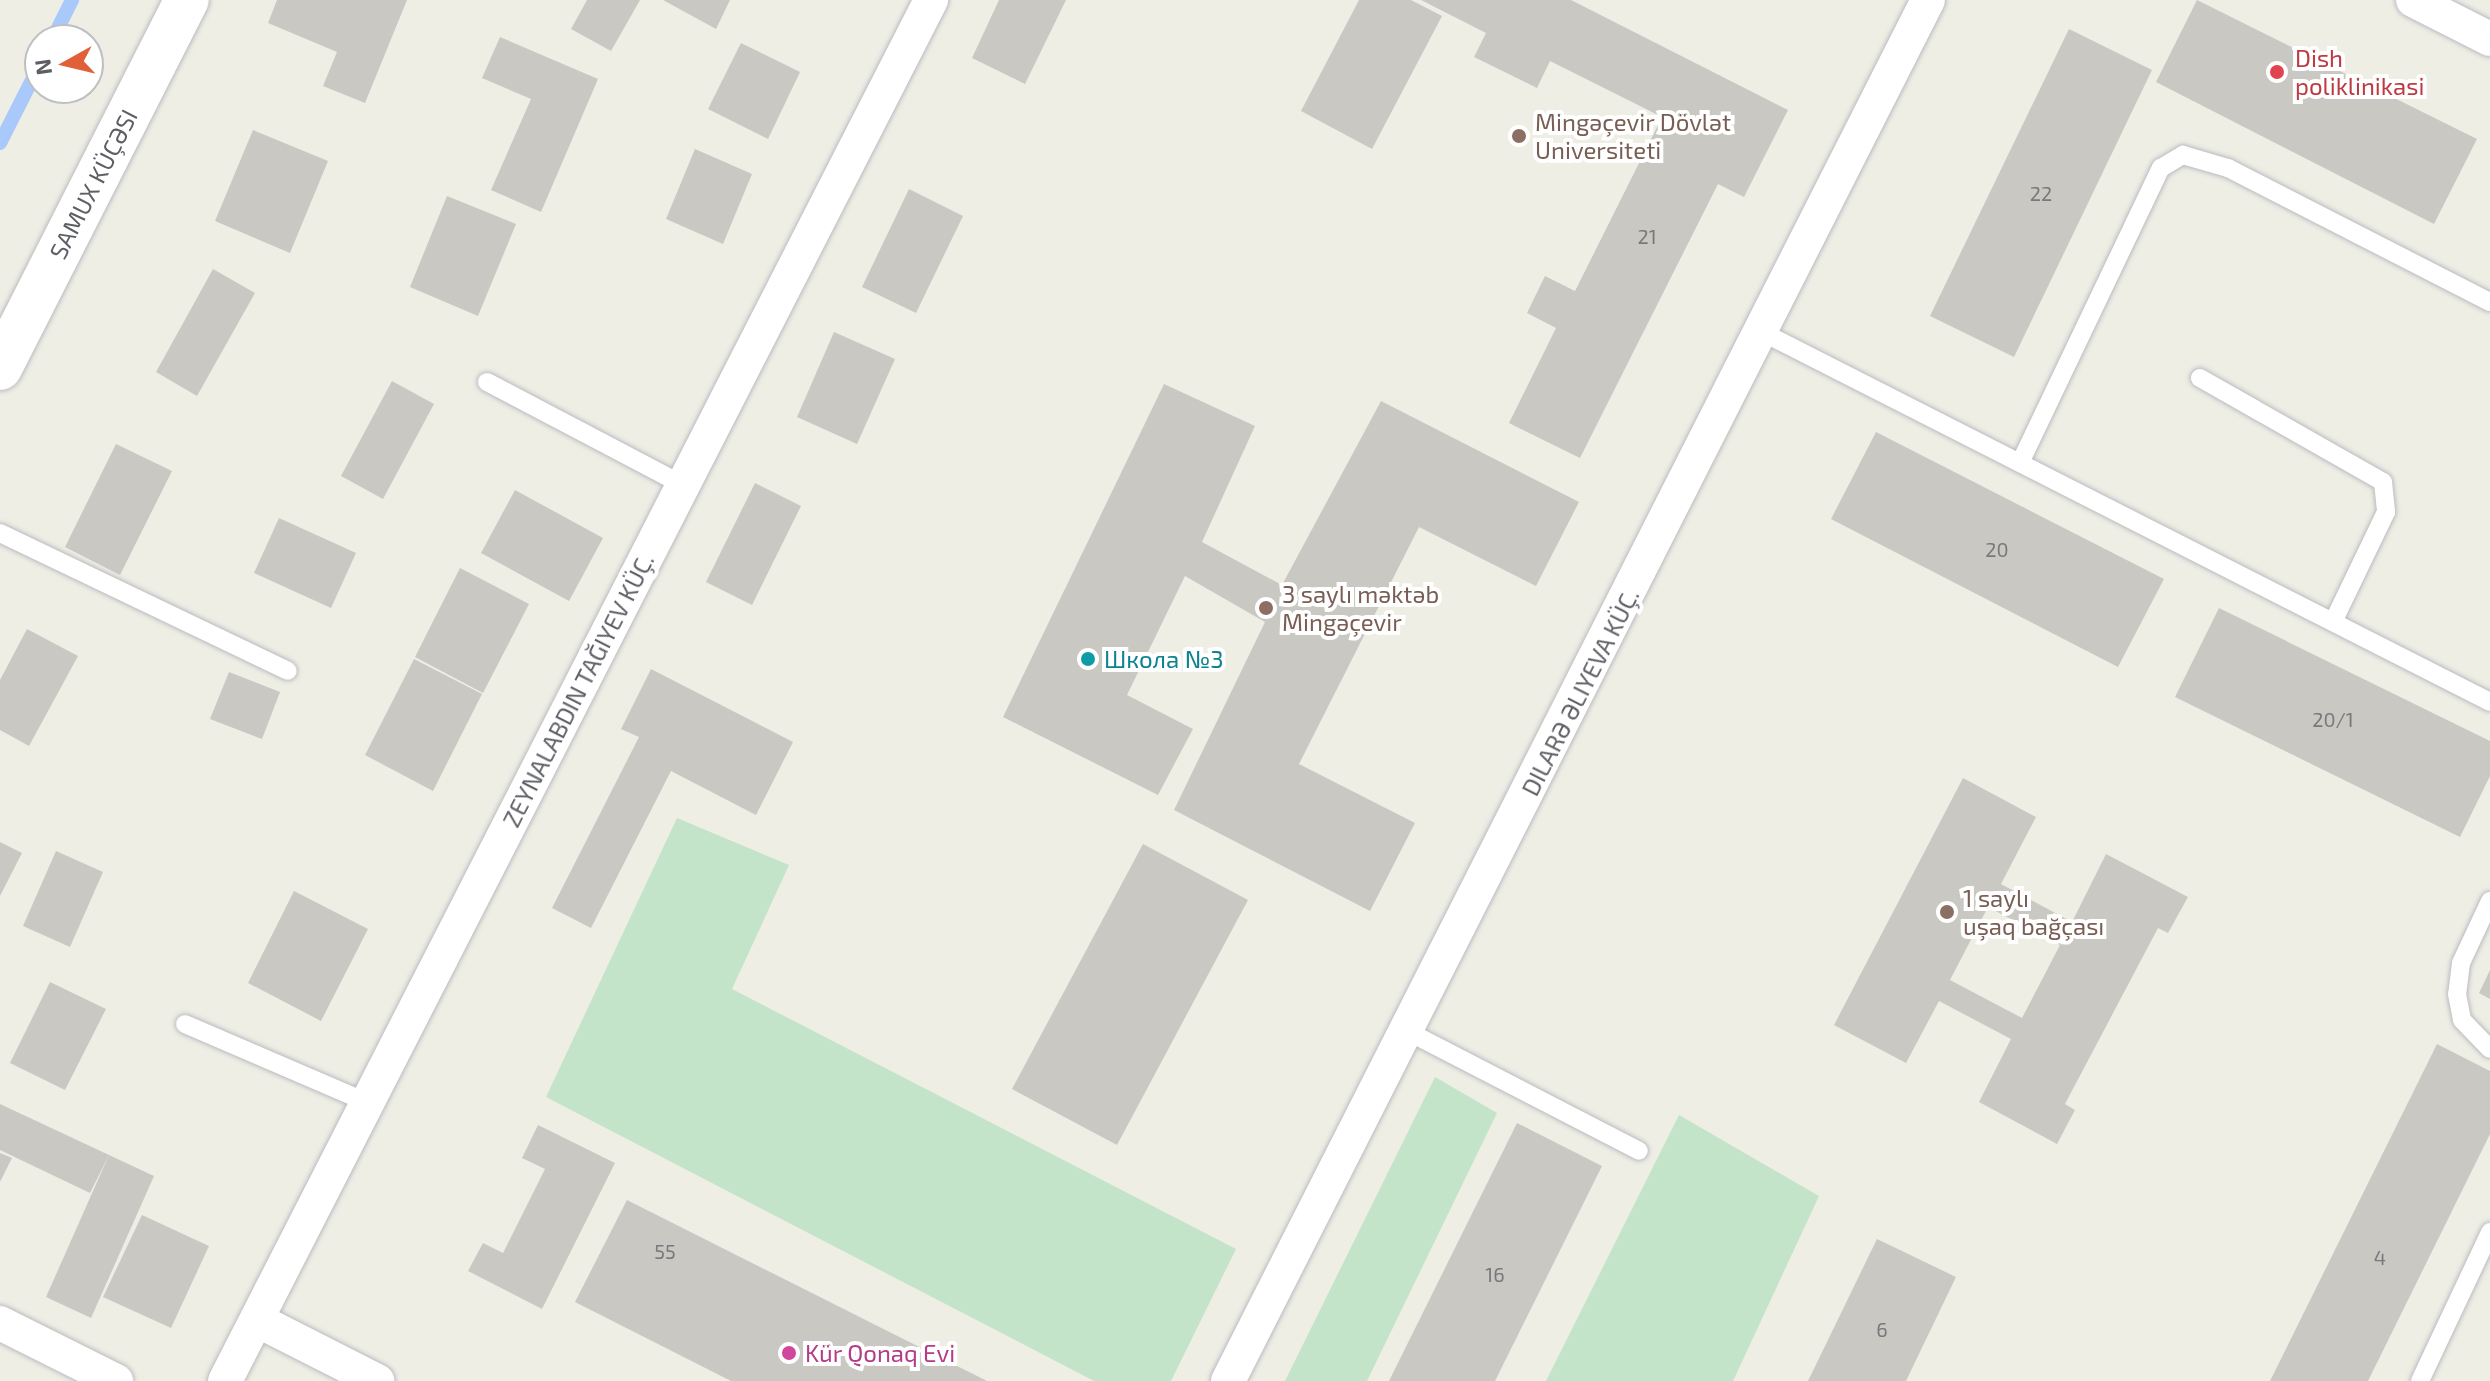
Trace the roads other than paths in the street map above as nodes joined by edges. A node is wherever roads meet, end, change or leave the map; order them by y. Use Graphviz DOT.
graph roads {
  1 [pos="187,0"];
  2 [pos="931,0"];
  3 [pos="1928,0"];
  4 [pos="2413,0"];
  5 [pos="2490,39"];
  6 [pos="2490,302"];
  7 [pos="1764,333"];
  8 [pos="0,368"];
  9 [pos="2200,378"];
  10 [pos="487,382"];
  11 [pos="2020,463"];
  12 [pos="683,485"];
  13 [pos="0,533"];
  14 [pos="2333,622"];
  15 [pos="288,671"];
  16 [pos="2490,702"];
  17 [pos="2490,901"];
  18 [pos="185,1024"];
  19 [pos="1405,1030"];
  20 [pos="2490,1049"];
  21 [pos="368,1103"];
  22 [pos="1639,1151"];
  23 [pos="2490,1232"];
  24 [pos="257,1320"];
  25 [pos="0,1323"];
  26 [pos="116,1381"];
  27 [pos="225,1381"];
  28 [pos="377,1381"];
  29 [pos="1228,1381"];
  30 [pos="2420,1381"];
  1 -- 8 [label="main road, SAMUX KÜÇƏSI"];
  2 -- 12 [label="street"];
  3 -- 7 [label="street, DILARƏ ƏLIYEVA KÜÇ."];
  4 -- 5 [label="street"];
  6 -- 11 [label="lane"];
  7 -- 11 [label="lane"];
  7 -- 19 [label="street, DILARƏ ƏLIYEVA KÜÇ."];
  9 -- 14 [label="lane"];
  10 -- 12 [label="lane"];
  11 -- 14 [label="lane"];
  12 -- 21 [label="street"];
  13 -- 15 [label="lane"];
  14 -- 16 [label="lane"];
  17 -- 20 [label="lane"];
  18 -- 21 [label="lane"];
  19 -- 22 [label="lane"];
  19 -- 29 [label="street, DILARƏ ƏLIYEVA KÜÇ."];
  21 -- 24 [label="street"];
  23 -- 30 [label="lane"];
  24 -- 27 [label="street"];
  24 -- 28 [label="street"];
  25 -- 26 [label="street"];
}
